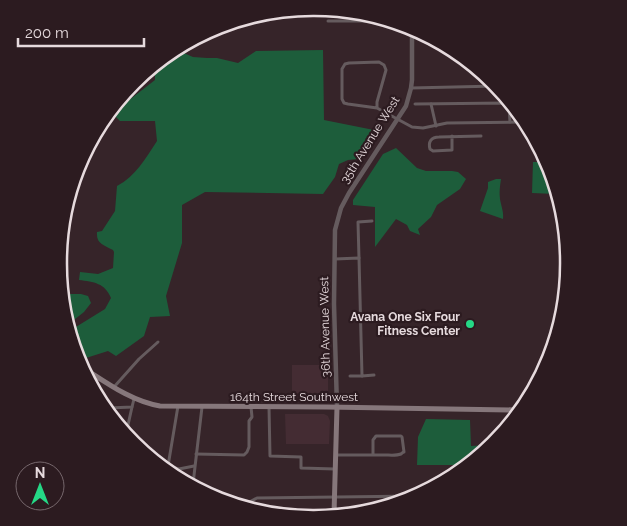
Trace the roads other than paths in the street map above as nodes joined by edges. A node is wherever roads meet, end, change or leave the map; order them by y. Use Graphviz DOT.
graph roads {
  1 [pos="328,21"];
  2 [pos="362,21"];
  3 [pos="412,37"];
  4 [pos="485,86"];
  5 [pos="411,88"];
  6 [pos="501,103"];
  7 [pos="416,104"];
  8 [pos="432,104"];
  9 [pos="377,108"];
  10 [pos="509,114"];
  11 [pos="398,118"];
  12 [pos="510,122"];
  13 [pos="516,122"];
  14 [pos="436,126"];
  15 [pos="452,136"];
  16 [pos="481,136"];
  17 [pos="372,222"];
  18 [pos="335,230"];
  19 [pos="334,258"];
  20 [pos="359,258"];
  21 [pos="158,342"];
  22 [pos="93,374"];
  23 [pos="350,376"];
  24 [pos="362,376"];
  25 [pos="374,376"];
  26 [pos="114,387"];
  27 [pos="134,399"];
  28 [pos="178,406"];
  29 [pos="132,407"];
  30 [pos="202,407"];
  31 [pos="251,407"];
  32 [pos="269,407"];
  33 [pos="337,407"];
  34 [pos="114,408"];
  35 [pos="511,410"];
  36 [pos="128,426"];
  37 [pos="196,454"];
  38 [pos="336,455"];
  39 [pos="373,455"];
  40 [pos="169,463"];
  41 [pos="194,466"];
  42 [pos="177,469"];
  43 [pos="335,469"];
  44 [pos="193,479"];
  45 [pos="394,497"];
  46 [pos="334,498"];
  47 [pos="251,501"];
  48 [pos="334,509"];
  1 -- 2 [label="street"];
  3 -- 5 [label="street, 35th Avenue West"];
  4 -- 5 [label="street"];
  5 -- 11 [label="street, 35th Avenue West"];
  6 -- 8 [label="street"];
  7 -- 8 [label="street"];
  8 -- 14 [label="street"];
  9 -- 9 [label="street"];
  9 -- 11 [label="street"];
  10 -- 12 [label="street"];
  11 -- 14 [label="street"];
  11 -- 18 [label="street, 35th Avenue West"];
  12 -- 13 [label="street"];
  12 -- 14 [label="street"];
  15 -- 15 [label="street"];
  15 -- 16 [label="street"];
  17 -- 20 [label="street"];
  18 -- 19 [label="street, 36th Avenue West"];
  19 -- 20 [label="street"];
  19 -- 33 [label="street, 36th Avenue West"];
  20 -- 24 [label="street"];
  21 -- 26 [label="street"];
  22 -- 26 [label="main road, 164th Street Southwest"];
  23 -- 24 [label="street"];
  24 -- 25 [label="street"];
  26 -- 27 [label="main road, 164th Street Southwest"];
  27 -- 28 [label="main road, 164th Street Southwest"];
  27 -- 29 [label="street"];
  28 -- 30 [label="main road, 164th Street Southwest"];
  28 -- 40 [label="street"];
  29 -- 34 [label="street"];
  29 -- 36 [label="street"];
  30 -- 31 [label="main road, 164th Street Southwest"];
  30 -- 37 [label="street"];
  31 -- 32 [label="main road, 164th Street Southwest"];
  31 -- 37 [label="street"];
  32 -- 33 [label="main road, 164th Street Southwest"];
  32 -- 43 [label="street"];
  33 -- 35 [label="main road, 164th Street Southwest"];
  33 -- 38 [label="main road, 36th Avenue West"];
  37 -- 41 [label="street"];
  38 -- 39 [label="street"];
  38 -- 43 [label="main road, 36th Avenue West"];
  39 -- 39 [label="street"];
  41 -- 42 [label="street"];
  41 -- 44 [label="street"];
  43 -- 46 [label="main road, 36th Avenue West"];
  45 -- 46 [label="street"];
  46 -- 47 [label="street"];
  46 -- 48 [label="main road, 36th Avenue West"];
}
